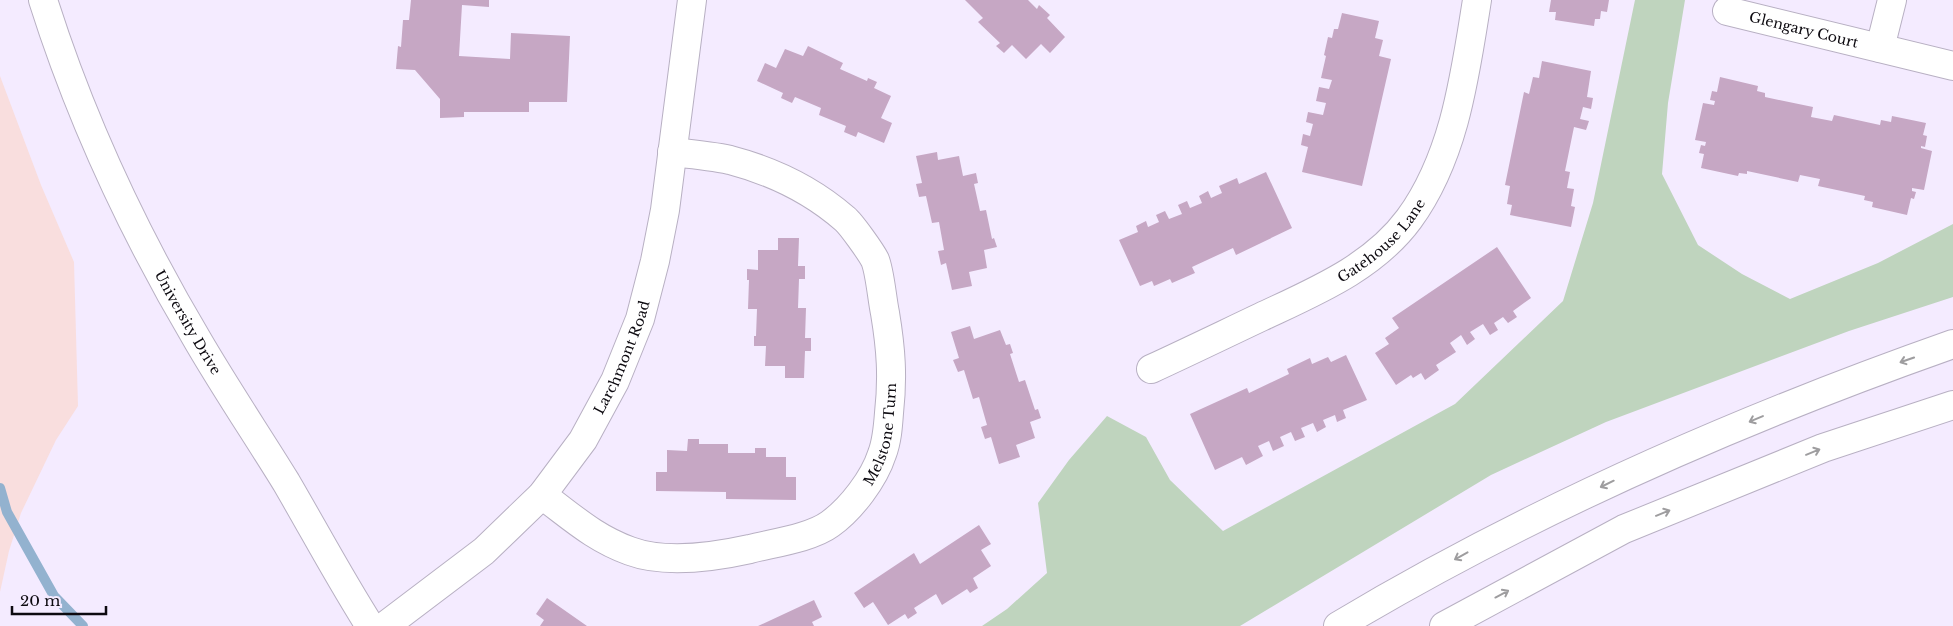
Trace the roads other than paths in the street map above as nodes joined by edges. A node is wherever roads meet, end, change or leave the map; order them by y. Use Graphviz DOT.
graph roads {
  1 [pos="44,0"];
  2 [pos="692,0"];
  3 [pos="1477,0"];
  4 [pos="1892,0"];
  5 [pos="1728,11"];
  6 [pos="1880,48"];
  7 [pos="1953,66"];
  8 [pos="672,152"];
  9 [pos="1953,344"];
  10 [pos="1151,369"];
  11 [pos="1953,405"];
  12 [pos="542,495"];
  13 [pos="370,626"];
  14 [pos="384,626"];
  15 [pos="1338,626"];
  16 [pos="1444,626"];
  1 -- 13 [label="main road, University Drive"];
  2 -- 8 [label="main road, Larchmont Road"];
  3 -- 10 [label="main road, Gatehouse Lane"];
  4 -- 6 [label="main road"];
  5 -- 6 [label="main road, Glengary Court"];
  6 -- 7 [label="main road, Glengary Court"];
  8 -- 12 [label="main road, Larchmont Road"];
  8 -- 12 [label="main road, Melstone Turn"];
  9 -- 15 [label="main road, one-way"];
  16 -- 11 [label="main road, one-way"];
  12 -- 14 [label="main road, Larchmont Road"];
}
